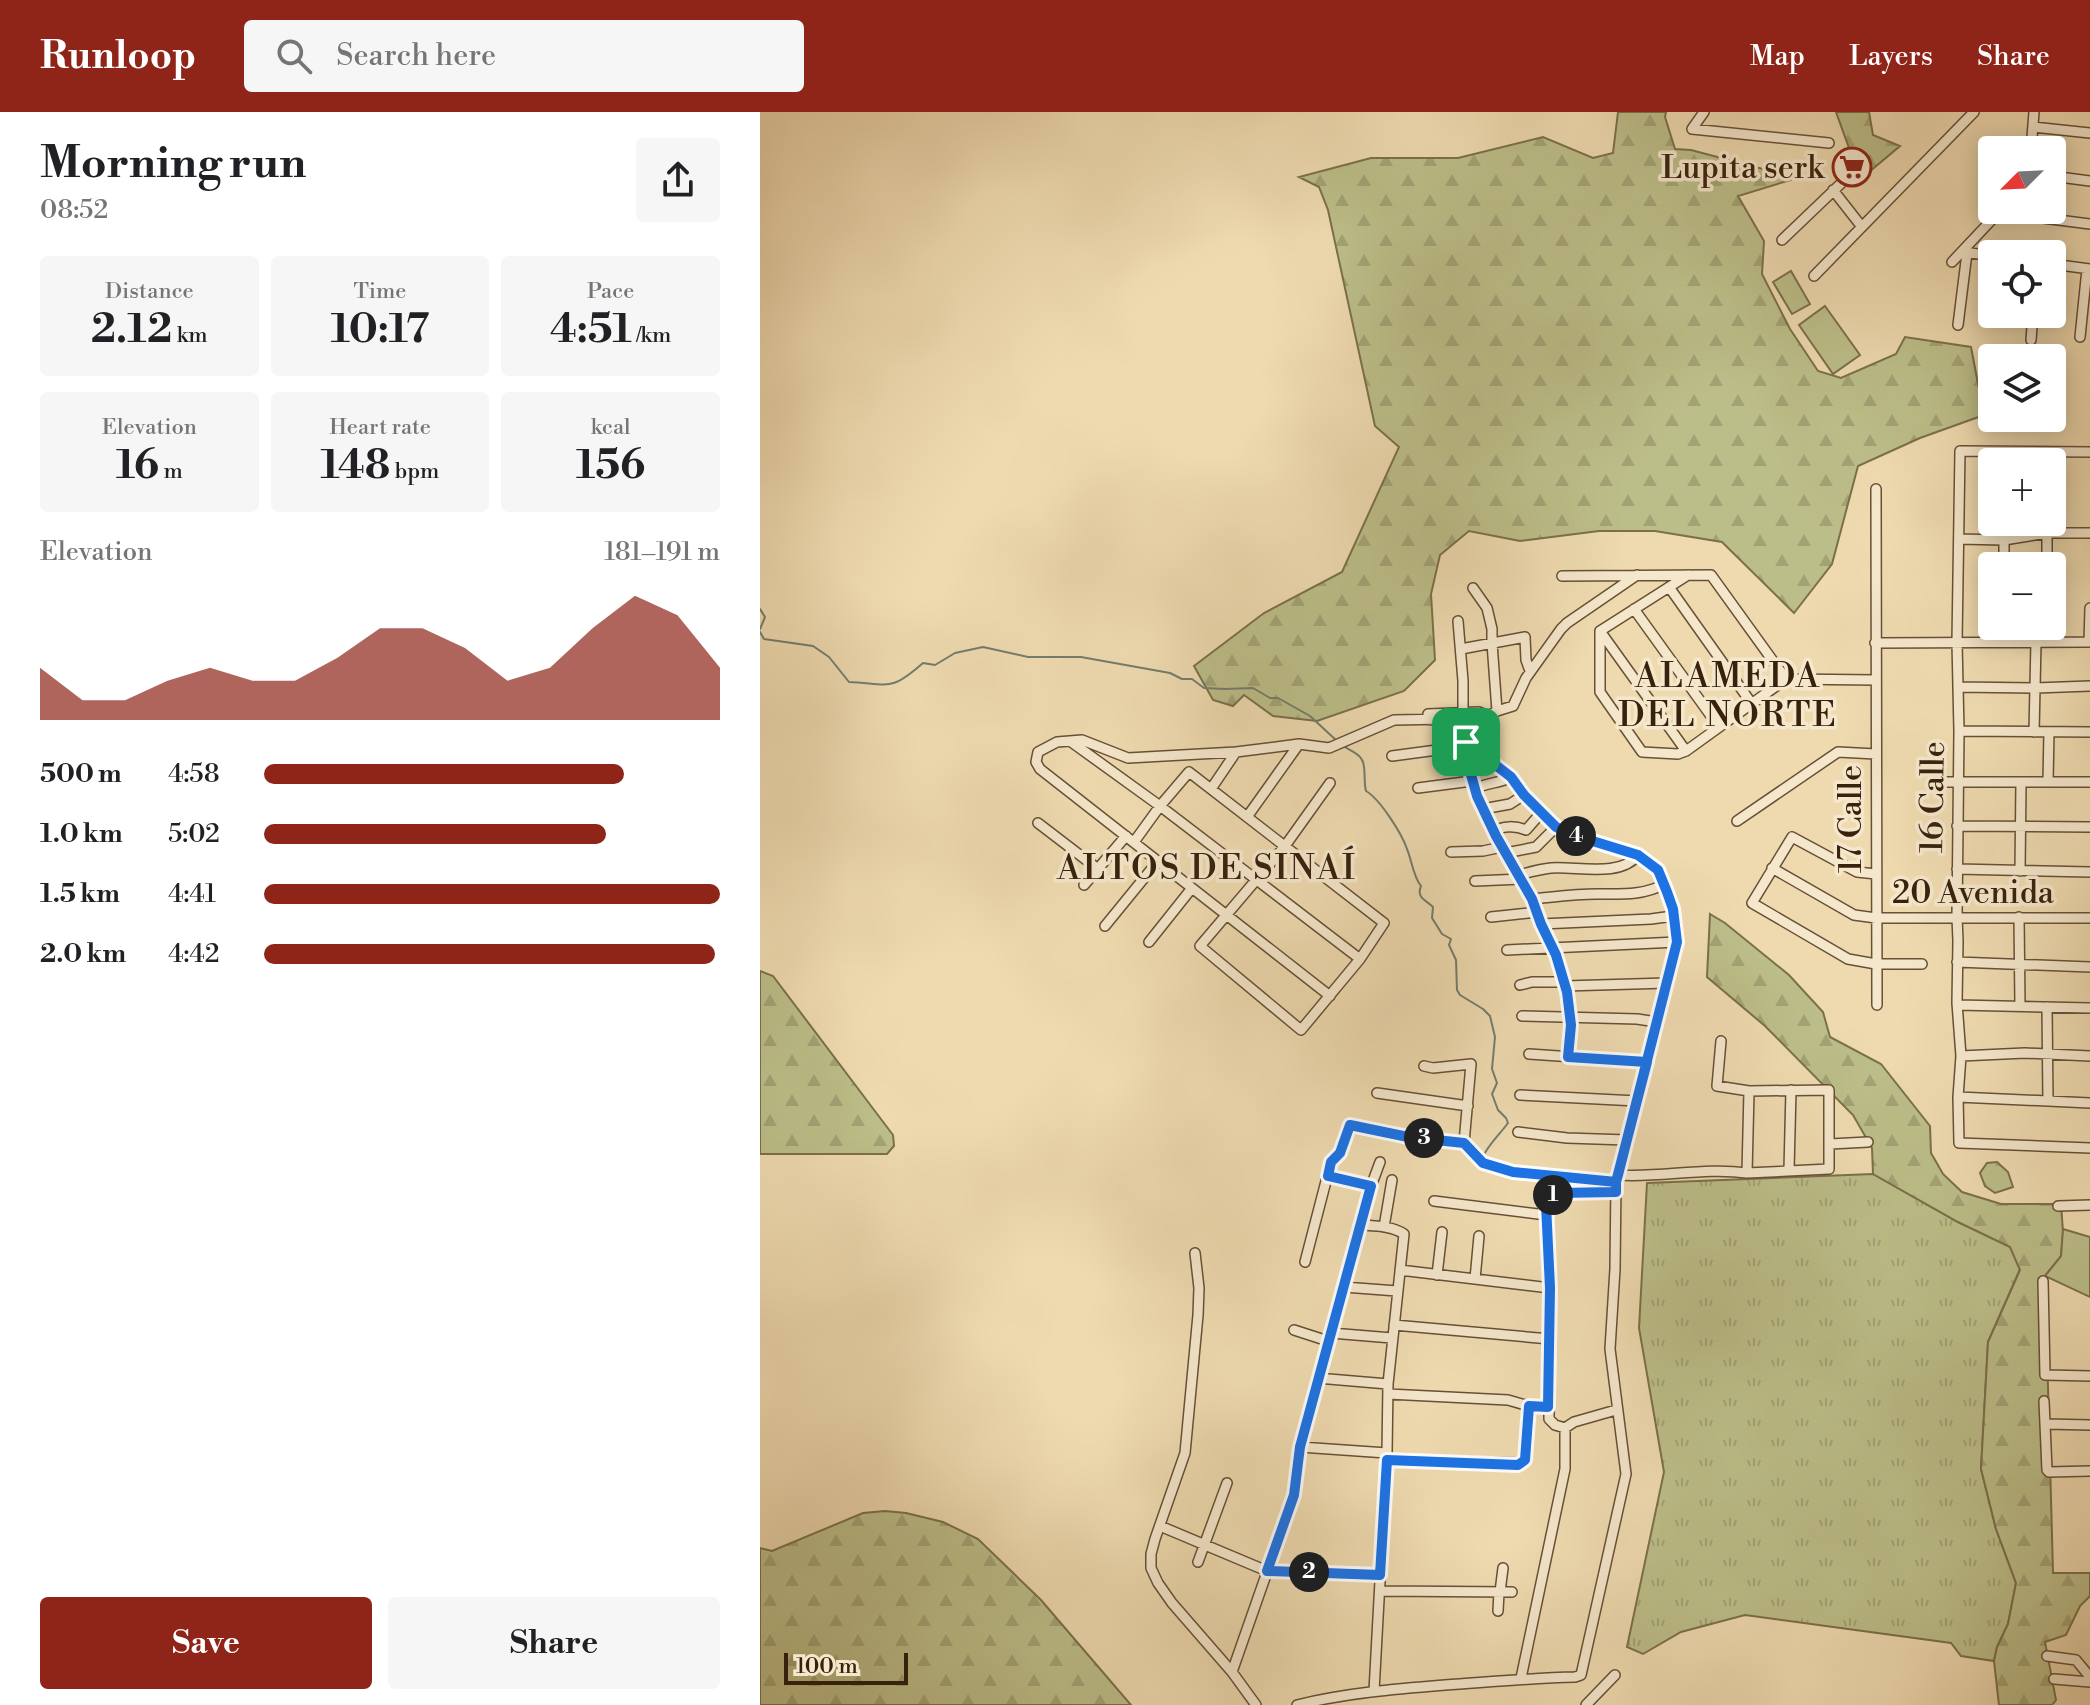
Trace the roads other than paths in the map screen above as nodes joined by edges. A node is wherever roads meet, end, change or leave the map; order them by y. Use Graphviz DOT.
graph roads {
  1 [pos="1704,112"];
  2 [pos="1974,112"];
  3 [pos="2034,112"];
  4 [pos="2033,127"];
  5 [pos="2090,133"];
  6 [pos="2032,136"];
  7 [pos="1829,143"];
  8 [pos="1853,172"];
  9 [pos="2066,178"];
  10 [pos="2090,181"];
  11 [pos="1833,190"];
  12 [pos="2066,221"];
  13 [pos="1988,224"];
  14 [pos="2090,224"];
  15 [pos="1862,227"];
  16 [pos="1782,240"];
  17 [pos="1964,252"];
  18 [pos="1978,254"];
  19 [pos="1952,262"];
  20 [pos="2066,266"];
  21 [pos="2088,269"];
  22 [pos="1814,276"];
  23 [pos="1958,325"];
  24 [pos="2032,328"];
  25 [pos="2080,337"];
  26 [pos="2031,340"];
  27 [pos="2090,452"];
  28 [pos="1978,453"];
  29 [pos="2066,455"];
  30 [pos="1876,489"];
  31 [pos="2066,530"];
  32 [pos="2090,533"];
  33 [pos="2004,536"];
  34 [pos="2017,536"];
  35 [pos="1959,539"];
  36 [pos="2004,540"];
  37 [pos="2004,552"];
  38 [pos="1637,575"];
  39 [pos="1688,575"];
  40 [pos="1562,576"];
  41 [pos="1669,587"];
  42 [pos="1473,588"];
  43 [pos="2090,608"];
  44 [pos="1634,609"];
  45 [pos="1458,621"];
  46 [pos="1600,631"];
  47 [pos="1957,642"];
  48 [pos="2001,642"];
  49 [pos="2041,642"];
  50 [pos="2089,642"];
  51 [pos="1492,643"];
  52 [pos="1875,643"];
  53 [pos="1461,649"];
  54 [pos="1530,671"];
  55 [pos="1786,679"];
  56 [pos="1876,680"];
  57 [pos="2090,686"];
  58 [pos="1958,687"];
  59 [pos="2035,688"];
  60 [pos="1752,704"];
  61 [pos="1463,712"];
  62 [pos="1487,717"];
  63 [pos="1430,720"];
  64 [pos="1719,727"];
  65 [pos="1959,731"];
  66 [pos="2034,732"];
  67 [pos="2049,732"];
  68 [pos="2090,732"];
  69 [pos="1070,741"];
  70 [pos="1466,742"];
  71 [pos="1299,744"];
  72 [pos="1686,751"];
  73 [pos="1236,752"];
  74 [pos="1876,754"];
  75 [pos="1392,756"];
  76 [pos="1511,777"];
  77 [pos="1933,782"];
  78 [pos="1958,782"];
  79 [pos="2021,782"];
  80 [pos="2048,782"];
  81 [pos="2090,782"];
  82 [pos="1330,783"];
  83 [pos="1474,785"];
  84 [pos="1418,788"];
  85 [pos="1211,789"];
  86 [pos="1524,795"];
  87 [pos="1160,806"];
  88 [pos="1483,809"];
  89 [pos="1541,813"];
  90 [pos="1247,817"];
  91 [pos="1737,821"];
  92 [pos="1038,823"];
  93 [pos="1957,826"];
  94 [pos="2020,826"];
  95 [pos="1556,827"];
  96 [pos="2090,827"];
  97 [pos="1494,832"];
  98 [pos="1130,839"];
  99 [pos="1285,846"];
  100 [pos="1504,850"];
  101 [pos="1451,852"];
  102 [pos="1638,855"];
  103 [pos="1158,861"];
  104 [pos="1772,868"];
  105 [pos="1098,869"];
  106 [pos="1957,869"];
  107 [pos="2020,871"];
  108 [pos="2090,872"];
  109 [pos="1876,874"];
  110 [pos="1521,877"];
  111 [pos="1256,879"];
  112 [pos="1475,881"];
  113 [pos="1665,884"];
  114 [pos="1084,885"];
  115 [pos="1192,888"];
  116 [pos="1532,899"];
  117 [pos="1537,912"];
  118 [pos="1227,915"];
  119 [pos="1673,916"];
  120 [pos="1491,917"];
  121 [pos="1957,917"];
  122 [pos="2019,917"];
  123 [pos="1876,918"];
  124 [pos="2090,918"];
  125 [pos="1541,924"];
  126 [pos="1105,926"];
  127 [pos="1149,942"];
  128 [pos="1677,942"];
  129 [pos="1553,949"];
  130 [pos="1507,950"];
  131 [pos="1360,959"];
  132 [pos="1957,962"];
  133 [pos="1876,964"];
  134 [pos="1922,964"];
  135 [pos="2020,964"];
  136 [pos="2090,967"];
  137 [pos="1667,983"];
  138 [pos="1564,984"];
  139 [pos="1520,985"];
  140 [pos="1330,996"];
  141 [pos="1877,1005"];
  142 [pos="1958,1005"];
  143 [pos="2020,1006"];
  144 [pos="2047,1007"];
  145 [pos="2090,1008"];
  146 [pos="1522,1016"];
  147 [pos="1570,1016"];
  148 [pos="1657,1022"];
  149 [pos="1721,1041"];
  150 [pos="2047,1053"];
  151 [pos="1529,1054"];
  152 [pos="1961,1056"];
  153 [pos="2090,1056"];
  154 [pos="1568,1057"];
  155 [pos="1647,1062"];
  156 [pos="1424,1066"];
  157 [pos="1791,1090"];
  158 [pos="1749,1091"];
  159 [pos="1377,1093"];
  160 [pos="1520,1095"];
  161 [pos="1958,1097"];
  162 [pos="1637,1101"];
  163 [pos="2048,1101"];
  164 [pos="2090,1103"];
  165 [pos="1468,1106"];
  166 [pos="1518,1132"];
  167 [pos="1627,1140"];
  168 [pos="1868,1142"];
  169 [pos="1464,1143"];
  170 [pos="1830,1144"];
  171 [pos="2090,1148"];
  172 [pos="1380,1162"];
  173 [pos="1789,1170"];
  174 [pos="1747,1173"];
  175 [pos="1328,1176"];
  176 [pos="1392,1180"];
  177 [pos="1617,1183"];
  178 [pos="1371,1186"];
  179 [pos="1434,1201"];
  180 [pos="2090,1205"];
  181 [pos="2058,1206"];
  182 [pos="1546,1215"];
  183 [pos="1361,1225"];
  184 [pos="1384,1227"];
  185 [pos="1442,1232"];
  186 [pos="1479,1236"];
  187 [pos="1195,1253"];
  188 [pos="1305,1262"];
  189 [pos="1400,1270"];
  190 [pos="1437,1275"];
  191 [pos="1475,1279"];
  192 [pos="2043,1281"];
  193 [pos="1344,1287"];
  194 [pos="1550,1288"];
  195 [pos="1397,1291"];
  196 [pos="1394,1325"];
  197 [pos="1294,1330"];
  198 [pos="1330,1337"];
  199 [pos="1392,1338"];
  200 [pos="1550,1339"];
  201 [pos="2090,1376"];
  202 [pos="1317,1378"];
  203 [pos="1388,1389"];
  204 [pos="2044,1401"];
  205 [pos="1529,1406"];
  206 [pos="1548,1407"];
  207 [pos="1616,1410"];
  208 [pos="2047,1424"];
  209 [pos="2090,1425"];
  210 [pos="1565,1428"];
  211 [pos="1300,1447"];
  212 [pos="1387,1457"];
  213 [pos="2090,1471"];
  214 [pos="1227,1483"];
  215 [pos="1160,1526"];
  216 [pos="1204,1545"];
  217 [pos="1198,1562"];
  218 [pos="1503,1568"];
  219 [pos="1267,1571"];
  220 [pos="1380,1575"];
  221 [pos="1380,1591"];
  222 [pos="1499,1592"];
  223 [pos="1512,1592"];
  224 [pos="1498,1611"];
  225 [pos="2047,1656"];
  226 [pos="1232,1672"];
  227 [pos="1615,1675"];
  228 [pos="1521,1678"];
  229 [pos="2054,1679"];
  230 [pos="2090,1680"];
  231 [pos="1374,1691"];
  232 [pos="1256,1705"];
  233 [pos="1297,1705"];
  234 [pos="1586,1705"];
  1 -- 7 [label="street"];
  2 -- 15 [label="street"];
  3 -- 4 [label="street"];
  4 -- 5 [label="street"];
  4 -- 6 [label="street"];
  8 -- 11 [label="street"];
  9 -- 10 [label="street"];
  11 -- 15 [label="street"];
  11 -- 16 [label="street"];
  12 -- 14 [label="street"];
  13 -- 17 [label="street"];
  15 -- 22 [label="street"];
  17 -- 18 [label="street"];
  17 -- 19 [label="street"];
  17 -- 23 [label="street"];
  20 -- 21 [label="street"];
  21 -- 25 [label="street"];
  24 -- 26 [label="street"];
  27 -- 29 [label="street"];
  28 -- 35 [label="street, 16 Calle"];
  30 -- 52 [label="street, 17 Calle"];
  31 -- 32 [label="street"];
  33 -- 36 [label="street"];
  34 -- 36 [label="street"];
  35 -- 36 [label="street"];
  35 -- 47 [label="street, 16 Calle"];
  36 -- 37 [label="street"];
  38 -- 39 [label="street"];
  38 -- 40 [label="street"];
  38 -- 54 [label="street"];
  39 -- 41 [label="street"];
  39 -- 55 [label="street"];
  41 -- 44 [label="street"];
  41 -- 60 [label="street"];
  42 -- 51 [label="street"];
  43 -- 50 [label="street"];
  44 -- 46 [label="street"];
  44 -- 64 [label="street"];
  45 -- 53 [label="street"];
  46 -- 72 [label="street"];
  46 -- 72 [label="street"];
  47 -- 48 [label="street"];
  47 -- 52 [label="street"];
  47 -- 58 [label="street, 16 Calle"];
  48 -- 49 [label="street"];
  49 -- 50 [label="street"];
  49 -- 59 [label="street"];
  51 -- 53 [label="street"];
  51 -- 54 [label="street"];
  51 -- 62 [label="street"];
  52 -- 56 [label="street, 17 Calle"];
  53 -- 61 [label="street"];
  54 -- 62 [label="street"];
  55 -- 56 [label="street"];
  55 -- 60 [label="street"];
  56 -- 74 [label="street, 17 Calle"];
  57 -- 59 [label="street"];
  58 -- 59 [label="street"];
  58 -- 65 [label="street, 16 Calle"];
  59 -- 66 [label="street"];
  60 -- 64 [label="street"];
  61 -- 62 [label="street"];
  61 -- 63 [label="street"];
  62 -- 63 [label="street"];
  63 -- 71 [label="street"];
  64 -- 72 [label="street"];
  65 -- 66 [label="street"];
  65 -- 78 [label="street, 16 Calle"];
  66 -- 67 [label="street"];
  67 -- 68 [label="street"];
  67 -- 80 [label="street"];
  69 -- 73 [label="street"];
  69 -- 87 [label="street"];
  69 -- 98 [label="street"];
  70 -- 75 [label="street"];
  70 -- 76 [label="street"];
  70 -- 83 [label="street"];
  71 -- 73 [label="street"];
  71 -- 90 [label="street"];
  73 -- 85 [label="street"];
  74 -- 91 [label="street"];
  74 -- 109 [label="street, 17 Calle"];
  76 -- 83 [label="street"];
  76 -- 86 [label="street"];
  77 -- 78 [label="street"];
  78 -- 79 [label="street"];
  78 -- 93 [label="street, 16 Calle"];
  79 -- 80 [label="street"];
  79 -- 94 [label="street"];
  80 -- 81 [label="street"];
  82 -- 99 [label="street"];
  83 -- 84 [label="street"];
  83 -- 88 [label="street"];
  85 -- 87 [label="street"];
  85 -- 90 [label="street"];
  86 -- 88 [label="street"];
  86 -- 89 [label="street"];
  87 -- 98 [label="street"];
  87 -- 111 [label="street"];
  88 -- 97 [label="street"];
  89 -- 95 [label="street"];
  89 -- 97 [label="street"];
  90 -- 99 [label="street"];
  92 -- 105 [label="street"];
  93 -- 94 [label="street"];
  93 -- 106 [label="street, 16 Calle"];
  94 -- 96 [label="street"];
  94 -- 107 [label="street"];
  95 -- 100 [label="street"];
  95 -- 102 [label="street"];
  97 -- 100 [label="street"];
  98 -- 103 [label="street"];
  98 -- 105 [label="street"];
  99 -- 111 [label="street"];
  99 -- 131 [label="street"];
  100 -- 101 [label="street"];
  100 -- 110 [label="street"];
  102 -- 110 [label="street"];
  102 -- 113 [label="street"];
  103 -- 115 [label="street"];
  103 -- 126 [label="street"];
  104 -- 109 [label="street"];
  104 -- 123 [label="street, 20 Avenida"];
  104 -- 133 [label="street"];
  105 -- 114 [label="street"];
  106 -- 107 [label="street"];
  106 -- 121 [label="street, 16 Calle"];
  107 -- 108 [label="street"];
  109 -- 123 [label="street, 17 Calle"];
  110 -- 112 [label="street"];
  110 -- 116 [label="street"];
  111 -- 118 [label="street"];
  111 -- 131 [label="street"];
  113 -- 116 [label="street"];
  113 -- 119 [label="street"];
  115 -- 118 [label="street"];
  115 -- 127 [label="street"];
  116 -- 117 [label="street"];
  117 -- 120 [label="street"];
  117 -- 125 [label="street"];
  118 -- 140 [label="street"];
  118 -- 140 [label="street"];
  119 -- 125 [label="street"];
  119 -- 128 [label="street"];
  121 -- 122 [label="street, 20 Avenida"];
  121 -- 123 [label="street, 20 Avenida"];
  121 -- 132 [label="street, 16 Calle"];
  122 -- 124 [label="street, 20 Avenida"];
  122 -- 135 [label="street"];
  123 -- 133 [label="street, 17 Calle"];
  125 -- 129 [label="street"];
  128 -- 129 [label="street"];
  128 -- 137 [label="street"];
  129 -- 130 [label="street"];
  129 -- 138 [label="street"];
  131 -- 140 [label="street"];
  132 -- 135 [label="street"];
  132 -- 142 [label="street, 16 Calle"];
  133 -- 134 [label="street"];
  133 -- 141 [label="street, 17 Calle"];
  135 -- 136 [label="street"];
  135 -- 143 [label="street"];
  137 -- 138 [label="street"];
  137 -- 148 [label="street"];
  138 -- 139 [label="street"];
  138 -- 147 [label="street"];
  142 -- 143 [label="street"];
  142 -- 152 [label="street, 16 Calle"];
  143 -- 144 [label="street"];
  144 -- 145 [label="street"];
  144 -- 150 [label="street"];
  146 -- 147 [label="street"];
  147 -- 148 [label="street"];
  147 -- 154 [label="street"];
  148 -- 155 [label="street"];
  149 -- 158 [label="street"];
  150 -- 152 [label="street"];
  150 -- 153 [label="street"];
  150 -- 163 [label="street"];
  151 -- 154 [label="street"];
  152 -- 161 [label="street, 16 Calle"];
  154 -- 155 [label="street"];
  155 -- 162 [label="street"];
  156 -- 165 [label="street"];
  157 -- 158 [label="street"];
  157 -- 170 [label="street"];
  157 -- 173 [label="street"];
  158 -- 174 [label="street"];
  159 -- 165 [label="street"];
  160 -- 162 [label="street"];
  161 -- 163 [label="street"];
  161 -- 171 [label="street, 16 Calle"];
  162 -- 167 [label="street"];
  163 -- 164 [label="street"];
  165 -- 169 [label="street"];
  166 -- 167 [label="street"];
  167 -- 177 [label="street"];
  168 -- 170 [label="street"];
  169 -- 175 [label="street"];
  169 -- 177 [label="street"];
  170 -- 173 [label="street"];
  172 -- 178 [label="street"];
  173 -- 174 [label="street"];
  174 -- 177 [label="street"];
  175 -- 178 [label="street"];
  175 -- 188 [label="street"];
  176 -- 184 [label="street"];
  177 -- 182 [label="street"];
  177 -- 207 [label="street"];
  178 -- 183 [label="street"];
  179 -- 182 [label="street"];
  180 -- 181 [label="street"];
  182 -- 194 [label="street"];
  183 -- 184 [label="street"];
  183 -- 193 [label="street"];
  184 -- 189 [label="street"];
  185 -- 190 [label="street"];
  186 -- 191 [label="street"];
  187 -- 215 [label="street"];
  189 -- 190 [label="street"];
  189 -- 195 [label="street"];
  190 -- 191 [label="street"];
  191 -- 194 [label="street"];
  192 -- 201 [label="street"];
  193 -- 195 [label="street"];
  193 -- 198 [label="street"];
  194 -- 200 [label="street"];
  195 -- 196 [label="street"];
  196 -- 199 [label="street"];
  196 -- 200 [label="street"];
  197 -- 198 [label="street"];
  198 -- 199 [label="street"];
  198 -- 202 [label="street"];
  199 -- 203 [label="street"];
  200 -- 206 [label="street"];
  202 -- 203 [label="street"];
  202 -- 211 [label="street"];
  203 -- 205 [label="street"];
  203 -- 212 [label="street"];
  204 -- 208 [label="street"];
  205 -- 206 [label="street"];
  205 -- 212 [label="street"];
  206 -- 210 [label="street"];
  207 -- 210 [label="street"];
  207 -- 228 [label="street"];
  208 -- 209 [label="street"];
  208 -- 213 [label="street"];
  210 -- 228 [label="street"];
  211 -- 212 [label="street"];
  211 -- 219 [label="street"];
  212 -- 220 [label="street"];
  214 -- 216 [label="street"];
  215 -- 216 [label="street"];
  215 -- 226 [label="street"];
  216 -- 217 [label="street"];
  216 -- 219 [label="street"];
  218 -- 222 [label="street"];
  219 -- 220 [label="street"];
  219 -- 226 [label="street"];
  220 -- 221 [label="street"];
  221 -- 222 [label="street"];
  221 -- 231 [label="street"];
  222 -- 223 [label="street"];
  222 -- 224 [label="street"];
  225 -- 230 [label="street"];
  226 -- 232 [label="street"];
  227 -- 234 [label="street"];
  228 -- 231 [label="street"];
  229 -- 230 [label="street"];
  231 -- 233 [label="street"];
}
